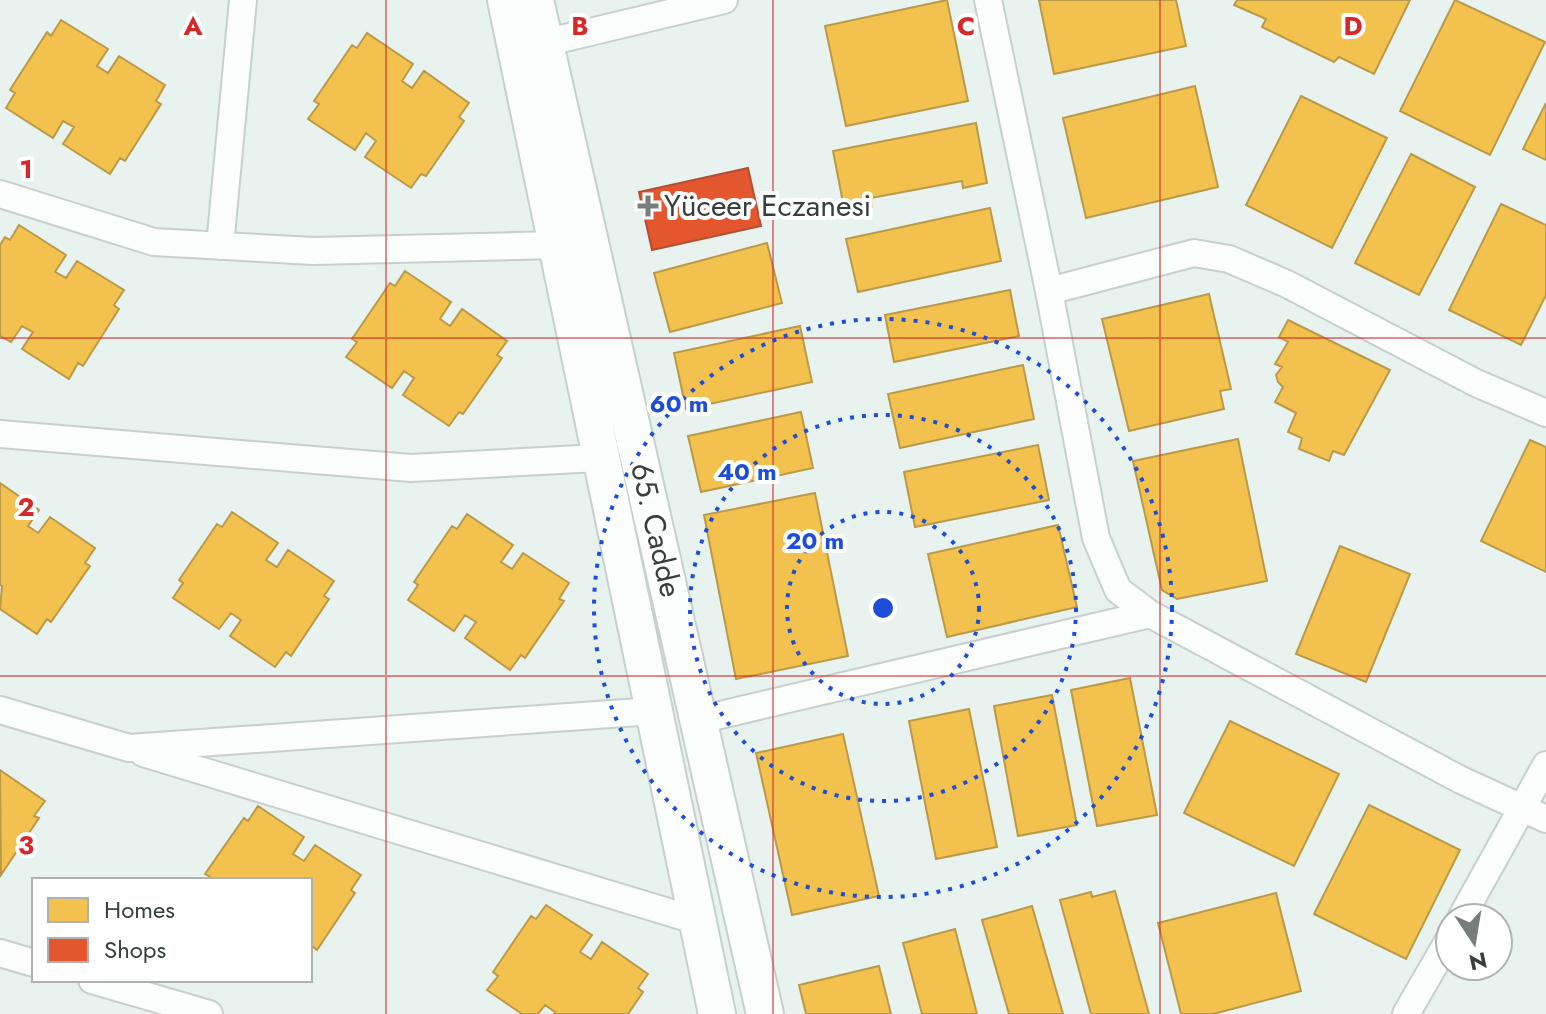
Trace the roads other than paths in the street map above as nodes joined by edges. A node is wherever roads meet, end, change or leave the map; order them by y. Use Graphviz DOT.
graph roads {
  1 [pos="243,0"];
  2 [pos="506,0"];
  3 [pos="535,0"];
  4 [pos="724,0"];
  5 [pos="988,0"];
  6 [pos="544,43"];
  7 [pos="0,194"];
  8 [pos="556,245"];
  9 [pos="220,246"];
  10 [pos="1049,291"];
  11 [pos="1546,413"];
  12 [pos="0,434"];
  13 [pos="599,458"];
  14 [pos="1150,614"];
  15 [pos="0,710"];
  16 [pos="653,711"];
  17 [pos="699,720"];
  18 [pos="129,748"];
  19 [pos="1546,765"];
  20 [pos="1535,814"];
  21 [pos="1472,902"];
  22 [pos="698,921"];
  23 [pos="0,953"];
  24 [pos="32,962"];
  25 [pos="1434,966"];
  26 [pos="99,982"];
  27 [pos="209,1014"];
  28 [pos="717,1014"];
  29 [pos="765,1014"];
  30 [pos="1406,1014"];
  1 -- 9 [label="street"];
  2 -- 8 [label="main road, 65. Cadde"];
  3 -- 6 [label="main road, 65. Cadde"];
  4 -- 6 [label="street"];
  5 -- 10 [label="street"];
  6 -- 17 [label="main road, 65. Cadde"];
  7 -- 9 [label="street"];
  8 -- 9 [label="street"];
  8 -- 13 [label="main road, 65. Cadde"];
  10 -- 11 [label="street"];
  10 -- 14 [label="street"];
  12 -- 13 [label="street"];
  13 -- 16 [label="main road, 65. Cadde"];
  14 -- 17 [label="street"];
  14 -- 20 [label="street"];
  15 -- 18 [label="street"];
  16 -- 18 [label="street"];
  16 -- 22 [label="main road, 65. Cadde"];
  17 -- 29 [label="main road, 65. Cadde"];
  18 -- 22 [label="street"];
  19 -- 20 [label="street"];
  20 -- 21 [label="street"];
  22 -- 28 [label="main road, 65. Cadde"];
  23 -- 24 [label="street"];
  25 -- 30 [label="street"];
  26 -- 27 [label="street"];
}
